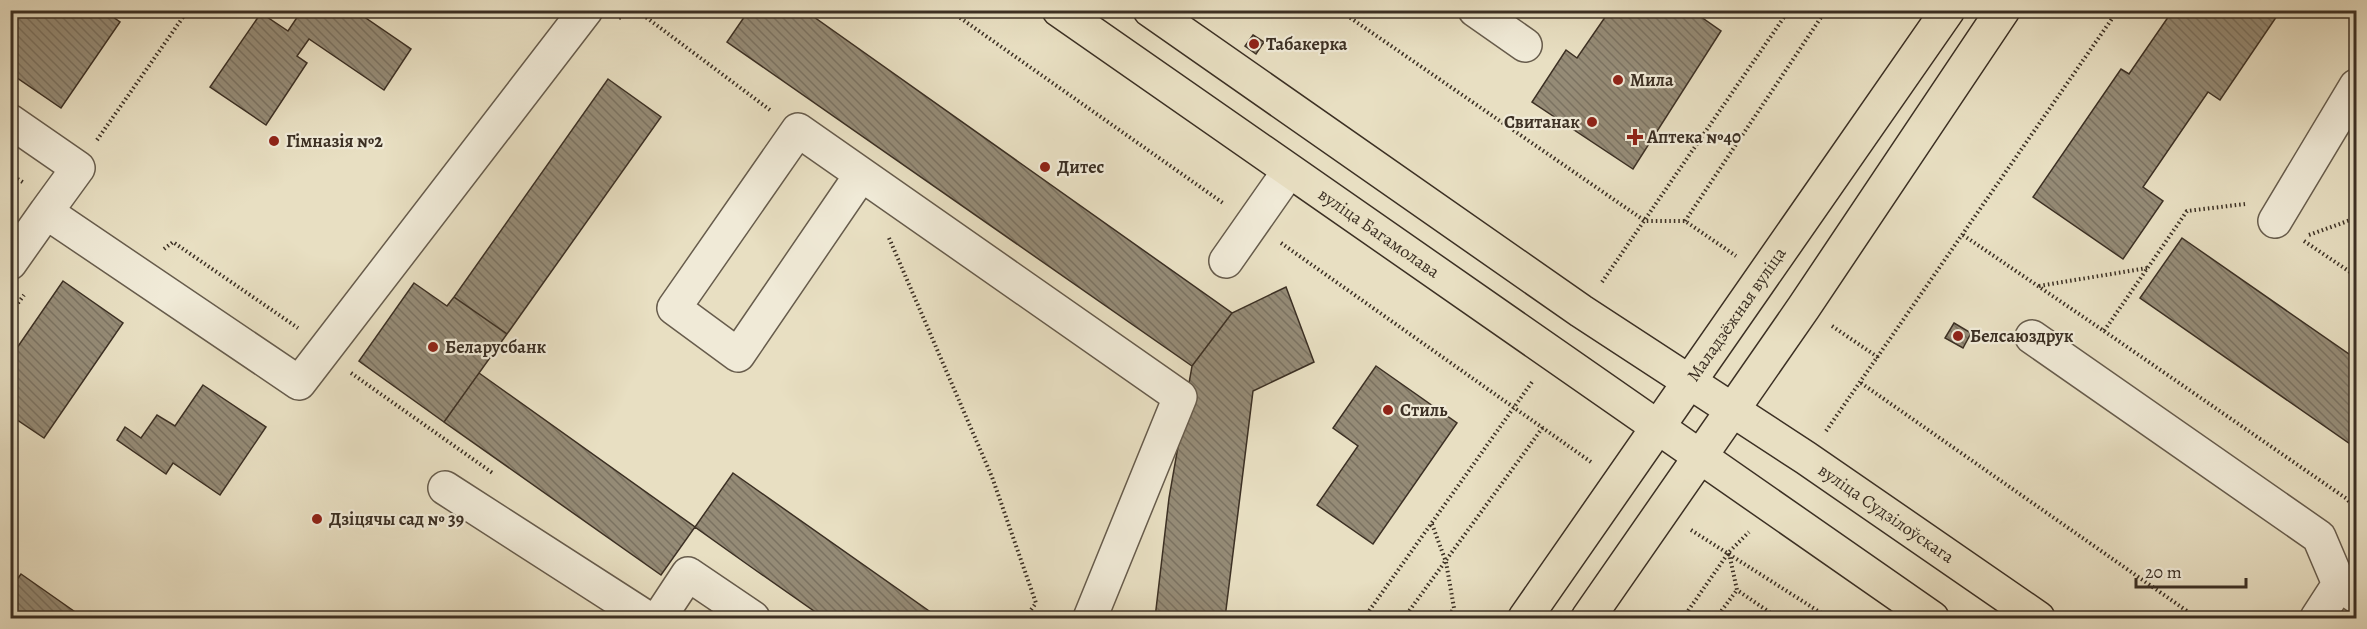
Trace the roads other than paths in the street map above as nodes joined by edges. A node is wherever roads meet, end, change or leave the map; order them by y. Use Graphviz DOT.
graph roads {
  1 [pos="586,10"];
  2 [pos="1059,10"];
  3 [pos="1150,10"];
  4 [pos="1475,10"];
  5 [pos="1948,10"];
  6 [pos="2003,10"];
  7 [pos="1526,45"];
  8 [pos="2356,86"];
  9 [pos="10,121"];
  10 [pos="1289,171"];
  11 [pos="861,175"];
  12 [pos="46,212"];
  13 [pos="2275,221"];
  14 [pos="1226,261"];
  15 [pos="10,263"];
  16 [pos="2032,337"];
  17 [pos="1689,382"];
  18 [pos="1733,410"];
  19 [pos="1656,427"];
  20 [pos="1699,456"];
  21 [pos="445,488"];
  22 [pos="2348,590"];
  23 [pos="647,618"];
  24 [pos="659,618"];
  25 [pos="753,618"];
  26 [pos="1090,618"];
  27 [pos="1525,618"];
  28 [pos="1588,618"];
  29 [pos="1932,618"];
  30 [pos="2037,618"];
  31 [pos="2317,618"];
  1 -- 12 [label="lane"];
  2 -- 10 [label="main road, вуліца Багамолава"];
  3 -- 17 [label="main road"];
  4 -- 7 [label="lane"];
  5 -- 17 [label="main road, Маладзёжная вуліца"];
  6 -- 18 [label="main road"];
  8 -- 13 [label="lane"];
  9 -- 12 [label="lane"];
  10 -- 14 [label="lane"];
  10 -- 19 [label="main road, вуліца Багамолава"];
  11 -- 11 [label="lane"];
  11 -- 26 [label="lane"];
  12 -- 15 [label="lane"];
  16 -- 22 [label="lane"];
  17 -- 18 [label="main road"];
  17 -- 19 [label="main road, Маладзёжная вуліца"];
  18 -- 20 [label="main road"];
  18 -- 30 [label="main road, вуліца Судзілоўскага"];
  19 -- 20 [label="main road, вуліца Багамолава"];
  19 -- 27 [label="main road, Маладзёжная вуліца"];
  20 -- 28 [label="main road"];
  20 -- 29 [label="main road"];
  21 -- 23 [label="lane"];
  22 -- 31 [label="lane"];
  24 -- 25 [label="lane"];
}
